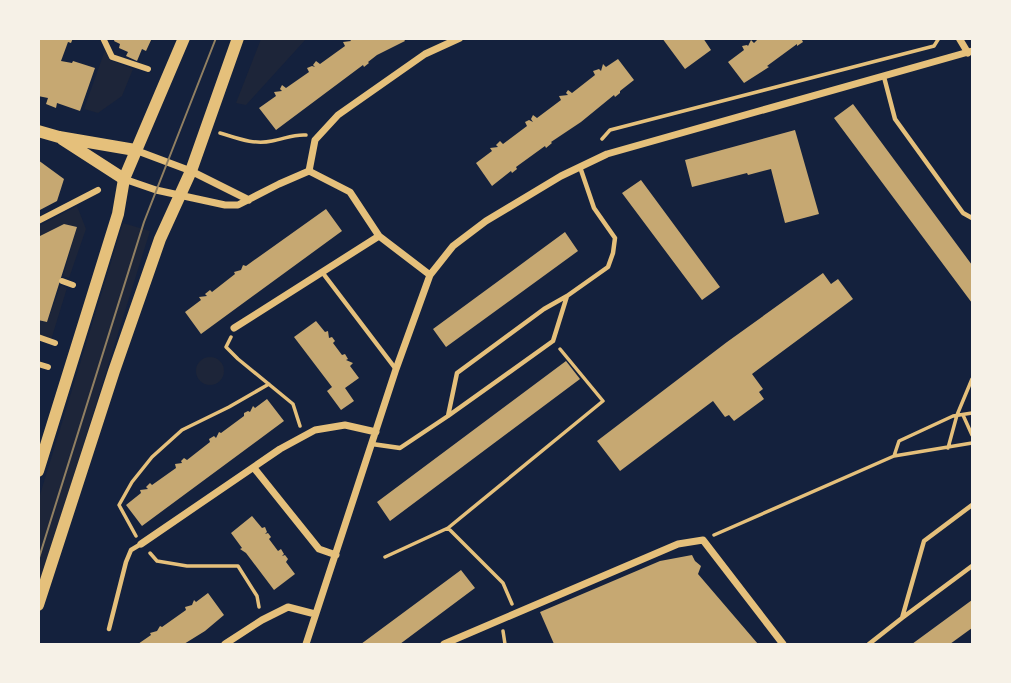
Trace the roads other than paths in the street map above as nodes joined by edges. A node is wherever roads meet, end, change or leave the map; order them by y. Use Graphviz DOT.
graph roads {
  1 [pos="103,38"];
  2 [pos="184,38"];
  3 [pos="238,38"];
  4 [pos="460,38"];
  5 [pos="958,38"];
  6 [pos="970,52"];
  7 [pos="148,69"];
  8 [pos="884,77"];
  9 [pos="38,131"];
  10 [pos="59,137"];
  11 [pos="135,150"];
  12 [pos="580,166"];
  13 [pos="309,172"];
  14 [pos="194,173"];
  15 [pos="124,178"];
  16 [pos="98,190"];
  17 [pos="179,194"];
  18 [pos="249,200"];
  19 [pos="972,218"];
  20 [pos="38,221"];
  21 [pos="379,236"];
  22 [pos="321,271"];
  23 [pos="430,275"];
  24 [pos="62,281"];
  25 [pos="73,285"];
  26 [pos="567,296"];
  27 [pos="234,328"];
  28 [pos="38,337"];
  29 [pos="55,343"];
  30 [pos="38,364"];
  31 [pos="48,367"];
  32 [pos="396,369"];
  33 [pos="448,416"];
  34 [pos="376,432"];
  35 [pos="372,444"];
  36 [pos="254,468"];
  37 [pos="38,471"];
  38 [pos="972,505"];
  39 [pos="141,544"];
  40 [pos="336,555"];
  41 [pos="972,566"];
  42 [pos="38,605"];
  43 [pos="315,614"];
  44 [pos="902,618"];
  45 [pos="109,629"];
  46 [pos="465,634"];
  47 [pos="225,645"];
  48 [pos="306,645"];
  49 [pos="443,645"];
  50 [pos="465,645"];
  51 [pos="783,645"];
  52 [pos="869,645"];
  1 -- 7 [label="street"];
  2 -- 11 [label="main road"];
  3 -- 14 [label="main road"];
  4 -- 13 [label="street"];
  5 -- 6 [label="street"];
  6 -- 8 [label="street"];
  8 -- 12 [label="street"];
  8 -- 19 [label="lane"];
  9 -- 10 [label="main road"];
  10 -- 11 [label="main road"];
  10 -- 15 [label="main road"];
  11 -- 14 [label="street"];
  11 -- 15 [label="main road"];
  12 -- 23 [label="street"];
  12 -- 26 [label="lane"];
  13 -- 18 [label="street"];
  13 -- 21 [label="street"];
  14 -- 17 [label="main road"];
  14 -- 18 [label="street"];
  15 -- 17 [label="street"];
  15 -- 37 [label="main road"];
  16 -- 20 [label="street"];
  17 -- 18 [label="street"];
  17 -- 42 [label="main road"];
  21 -- 22 [label="street"];
  21 -- 23 [label="street"];
  22 -- 27 [label="street"];
  22 -- 32 [label="lane"];
  23 -- 32 [label="street"];
  24 -- 25 [label="street"];
  26 -- 33 [label="lane"];
  26 -- 33 [label="lane"];
  28 -- 29 [label="street"];
  30 -- 31 [label="street"];
  32 -- 34 [label="street"];
  33 -- 35 [label="lane"];
  34 -- 35 [label="street"];
  34 -- 36 [label="street"];
  35 -- 40 [label="street"];
  36 -- 39 [label="street"];
  36 -- 40 [label="street"];
  38 -- 44 [label="lane"];
  39 -- 45 [label="lane"];
  40 -- 43 [label="street"];
  41 -- 44 [label="lane"];
  43 -- 47 [label="street"];
  43 -- 48 [label="street"];
  44 -- 52 [label="lane"];
  46 -- 49 [label="street"];
  46 -- 50 [label="street"];
  46 -- 51 [label="street"];
}
